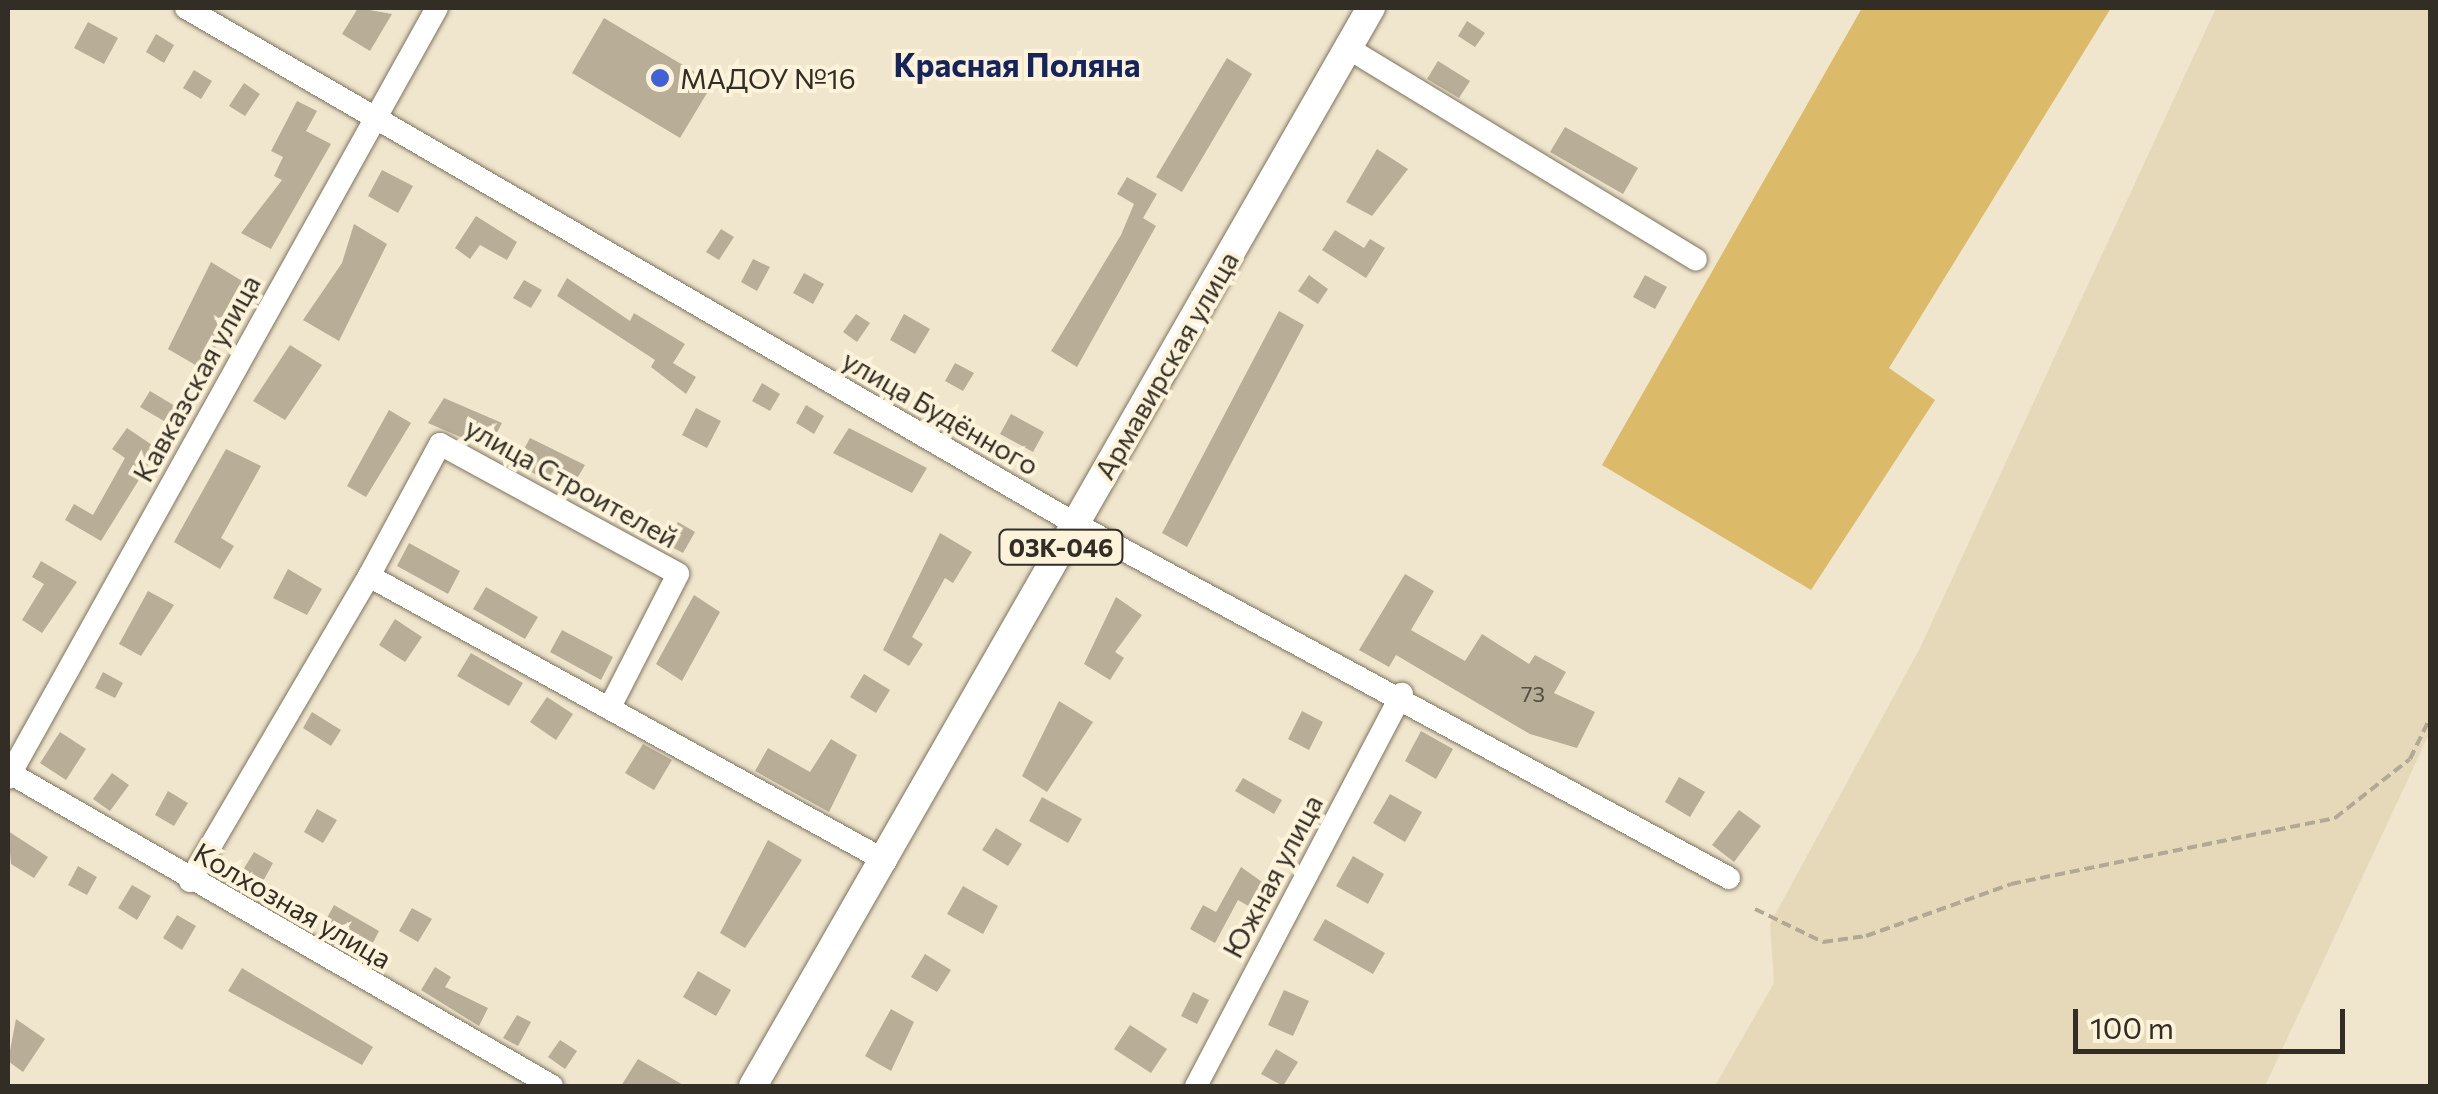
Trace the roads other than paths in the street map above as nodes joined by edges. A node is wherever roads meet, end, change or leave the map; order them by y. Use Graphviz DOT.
graph roads {
  1 [pos="186,8"];
  2 [pos="437,8"];
  3 [pos="1371,8"];
  4 [pos="1348,48"];
  5 [pos="373,121"];
  6 [pos="1696,260"];
  7 [pos="1074,523"];
  8 [pos="369,576"];
  9 [pos="1402,694"];
  10 [pos="611,705"];
  11 [pos="8,774"];
  12 [pos="886,862"];
  13 [pos="1729,878"];
  14 [pos="190,881"];
  15 [pos="552,1086"];
  16 [pos="752,1086"];
  17 [pos="1196,1086"];
  1 -- 5 [label="street, улица Будённого"];
  2 -- 5 [label="street, Кавказская улица"];
  3 -- 4 [label="main road, Армавирская улица / 03К-046"];
  4 -- 6 [label="street"];
  4 -- 7 [label="main road, Армавирская улица / 03К-046"];
  5 -- 7 [label="street, улица Будённого"];
  5 -- 11 [label="street, Кавказская улица"];
  7 -- 9 [label="street, улица Будённого"];
  7 -- 12 [label="main road, Армавирская улица / 03К-046"];
  8 -- 10 [label="street"];
  8 -- 10 [label="street, улица Строителей"];
  8 -- 14 [label="street, улица Строителей"];
  9 -- 13 [label="street, улица Будённого"];
  9 -- 17 [label="street, Южная улица"];
  10 -- 12 [label="street"];
  11 -- 14 [label="street, Колхозная улица"];
  12 -- 16 [label="main road, Армавирская улица / 03К-046"];
  14 -- 15 [label="street, Колхозная улица"];
}
